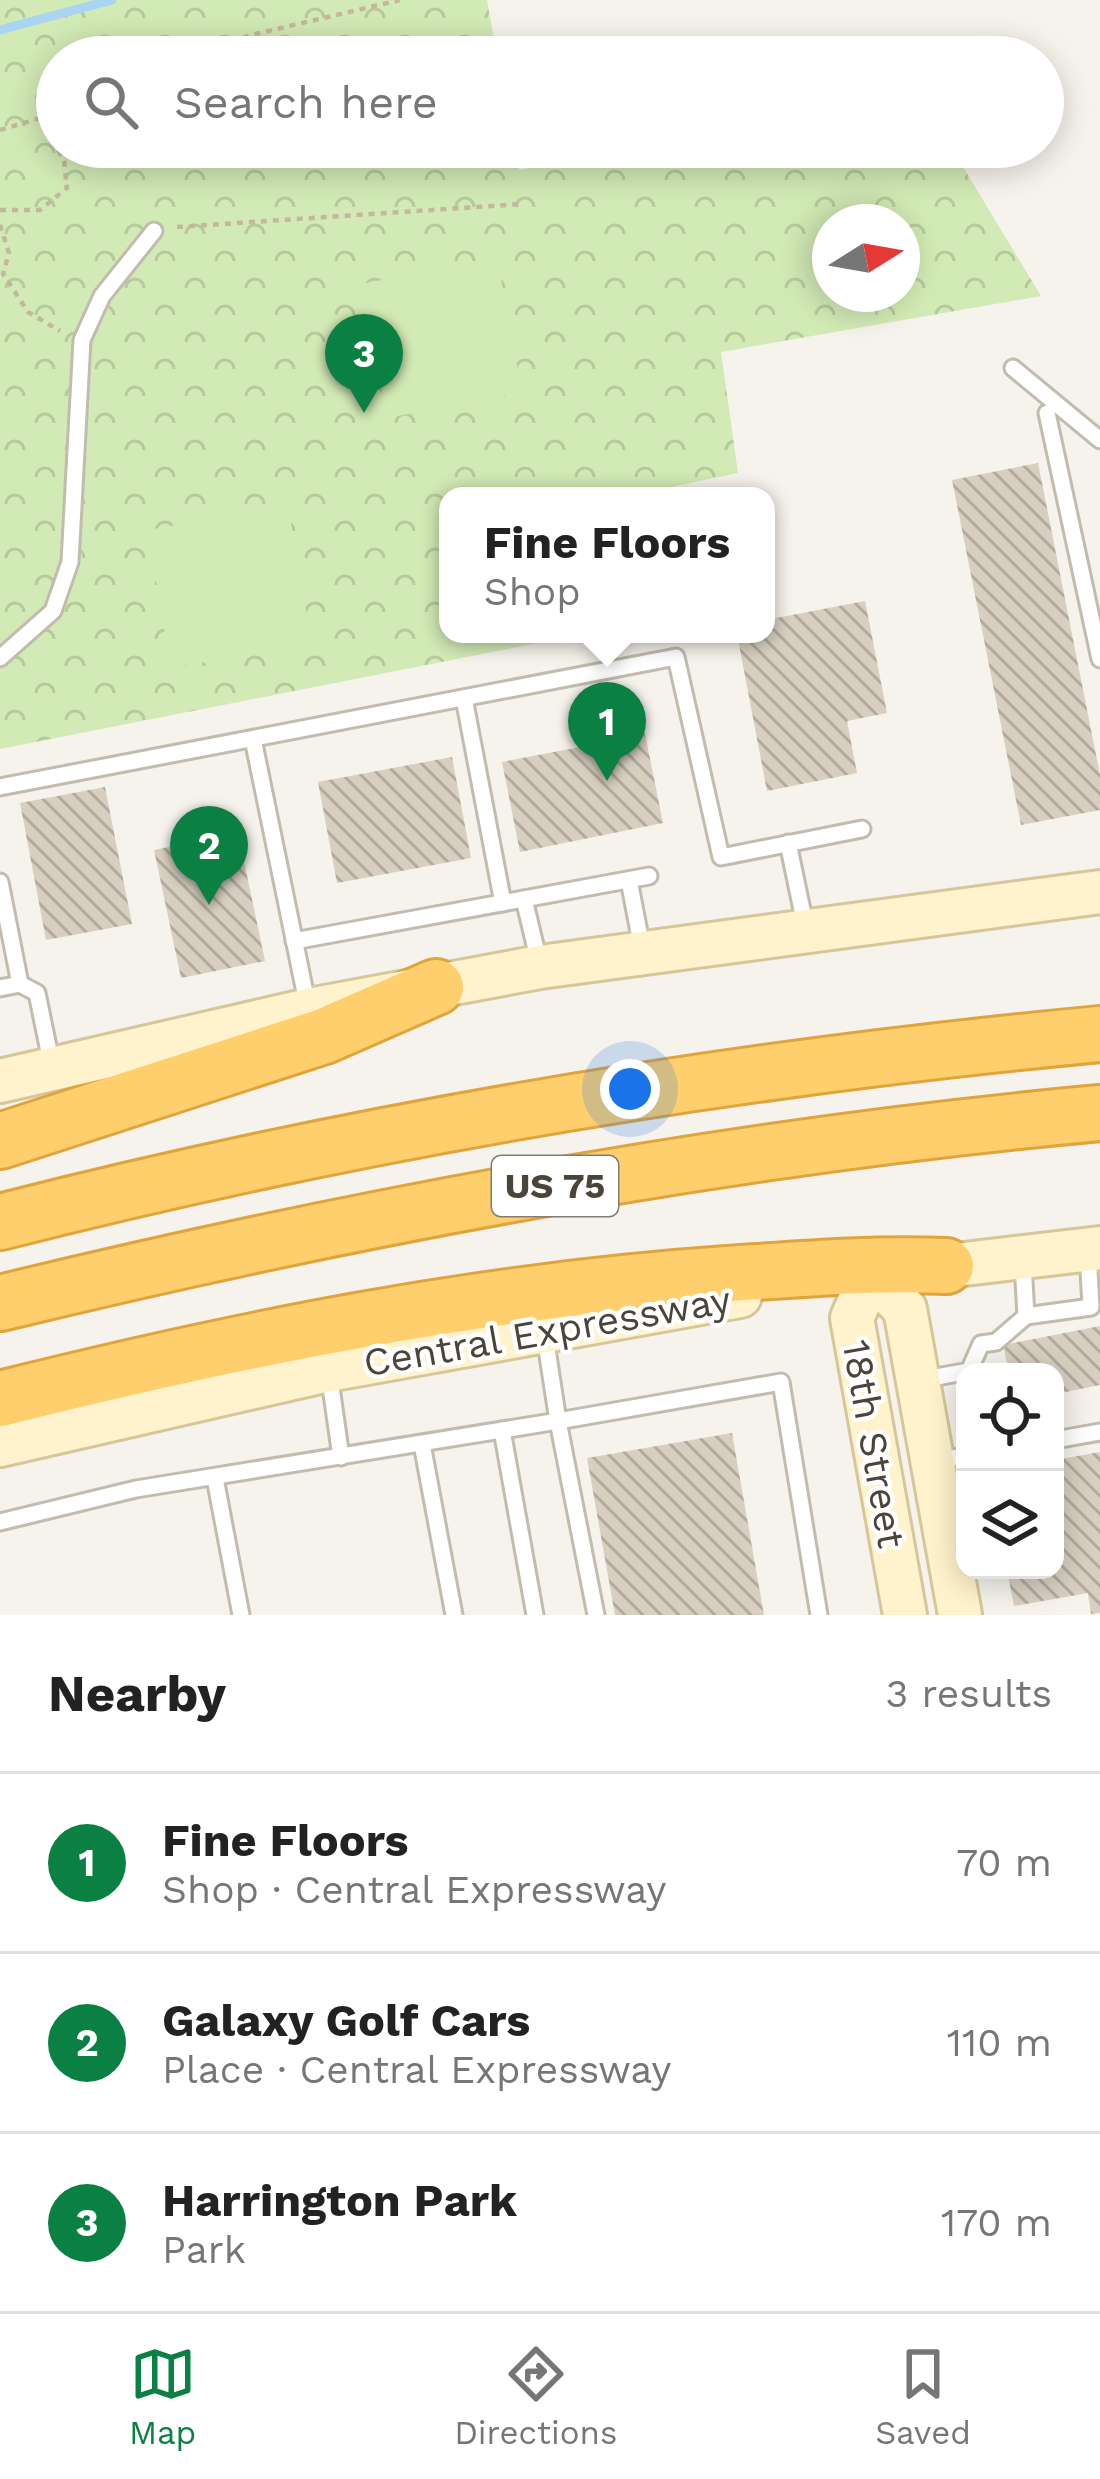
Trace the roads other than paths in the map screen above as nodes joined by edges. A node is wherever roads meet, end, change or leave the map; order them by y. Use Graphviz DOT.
graph roads {
  1 [pos="154,231"];
  2 [pos="1013,368"];
  3 [pos="1047,413"];
  4 [pos="1100,440"];
  5 [pos="0,638"];
  6 [pos="2,657"];
  7 [pos="1100,659"];
  8 [pos="464,698"];
  9 [pos="254,739"];
  10 [pos="0,788"];
  11 [pos="862,829"];
  12 [pos="788,844"];
  13 [pos="649,876"];
  14 [pos="629,880"];
  15 [pos="0,882"];
  16 [pos="1100,892"];
  17 [pos="524,899"];
  18 [pos="502,903"];
  19 [pos="806,928"];
  20 [pos="294,941"];
  21 [pos="642,951"];
  22 [pos="540,968"];
  23 [pos="20,984"];
  24 [pos="436,987"];
  25 [pos="0,988"];
  26 [pos="309,1010"];
  27 [pos="1100,1034"];
  28 [pos="53,1069"];
  29 [pos="0,1081"];
  30 [pos="1100,1113"];
  31 [pos="1000,1122"];
  32 [pos="1100,1139"];
  33 [pos="0,1141"];
  34 [pos="0,1222"];
  35 [pos="1094,1249"];
  36 [pos="1022,1257"];
  37 [pos="946,1266"];
  38 [pos="871,1275"];
  39 [pos="0,1303"];
  40 [pos="1026,1316"];
  41 [pos="544,1328"];
  42 [pos="328,1370"];
  43 [pos="917,1381"];
  44 [pos="0,1399"];
  45 [pos="558,1421"];
  46 [pos="502,1430"];
  47 [pos="1100,1432"];
  48 [pos="1064,1438"];
  49 [pos="422,1444"];
  50 [pos="0,1445"];
  51 [pos="341,1457"];
  52 [pos="948,1459"];
  53 [pos="215,1478"];
  54 [pos="0,1522"];
  55 [pos="241,1615"];
  56 [pos="454,1615"];
  57 [pos="535,1615"];
  58 [pos="596,1615"];
  59 [pos="819,1615"];
  60 [pos="904,1615"];
  61 [pos="960,1615"];
  1 -- 6 [label="lane"];
  2 -- 4 [label="lane"];
  3 -- 7 [label="lane"];
  5 -- 6 [label="lane"];
  8 -- 9 [label="lane"];
  8 -- 12 [label="lane"];
  8 -- 18 [label="lane"];
  9 -- 10 [label="lane"];
  9 -- 20 [label="lane"];
  11 -- 12 [label="lane"];
  12 -- 19 [label="lane"];
  13 -- 14 [label="lane"];
  14 -- 17 [label="lane"];
  14 -- 21 [label="lane"];
  15 -- 23 [label="lane"];
  16 -- 19 [label="main road"];
  17 -- 18 [label="lane"];
  17 -- 22 [label="lane"];
  18 -- 20 [label="lane"];
  19 -- 21 [label="main road"];
  20 -- 26 [label="lane"];
  21 -- 22 [label="main road"];
  22 -- 24 [label="main road"];
  23 -- 25 [label="lane"];
  23 -- 28 [label="lane"];
  24 -- 26 [label="main road"];
  24 -- 33 [label="highway"];
  26 -- 28 [label="main road"];
  27 -- 34 [label="highway, US 75"];
  28 -- 29 [label="main road"];
  30 -- 31 [label="highway, US 75"];
  31 -- 32 [label="highway"];
  31 -- 39 [label="highway, US 75"];
  35 -- 36 [label="main road, Central Expressway"];
  35 -- 40 [label="lane"];
  36 -- 37 [label="main road, Central Expressway"];
  36 -- 40 [label="lane"];
  37 -- 38 [label="main road, Central Expressway"];
  37 -- 44 [label="highway"];
  38 -- 41 [label="main road, Central Expressway"];
  38 -- 43 [label="main road, 18th Street"];
  38 -- 60 [label="main road, 18th Street"];
  40 -- 43 [label="lane"];
  41 -- 42 [label="main road, Central Expressway"];
  41 -- 45 [label="lane"];
  42 -- 50 [label="main road, Central Expressway"];
  42 -- 51 [label="lane"];
  43 -- 52 [label="main road, 18th Street"];
  45 -- 46 [label="lane"];
  45 -- 58 [label="lane"];
  45 -- 59 [label="lane"];
  46 -- 49 [label="lane"];
  46 -- 57 [label="lane"];
  47 -- 48 [label="lane"];
  49 -- 51 [label="lane"];
  49 -- 56 [label="lane"];
  51 -- 53 [label="lane"];
  52 -- 61 [label="main road, 18th Street"];
  53 -- 54 [label="lane"];
  53 -- 55 [label="lane"];
}
